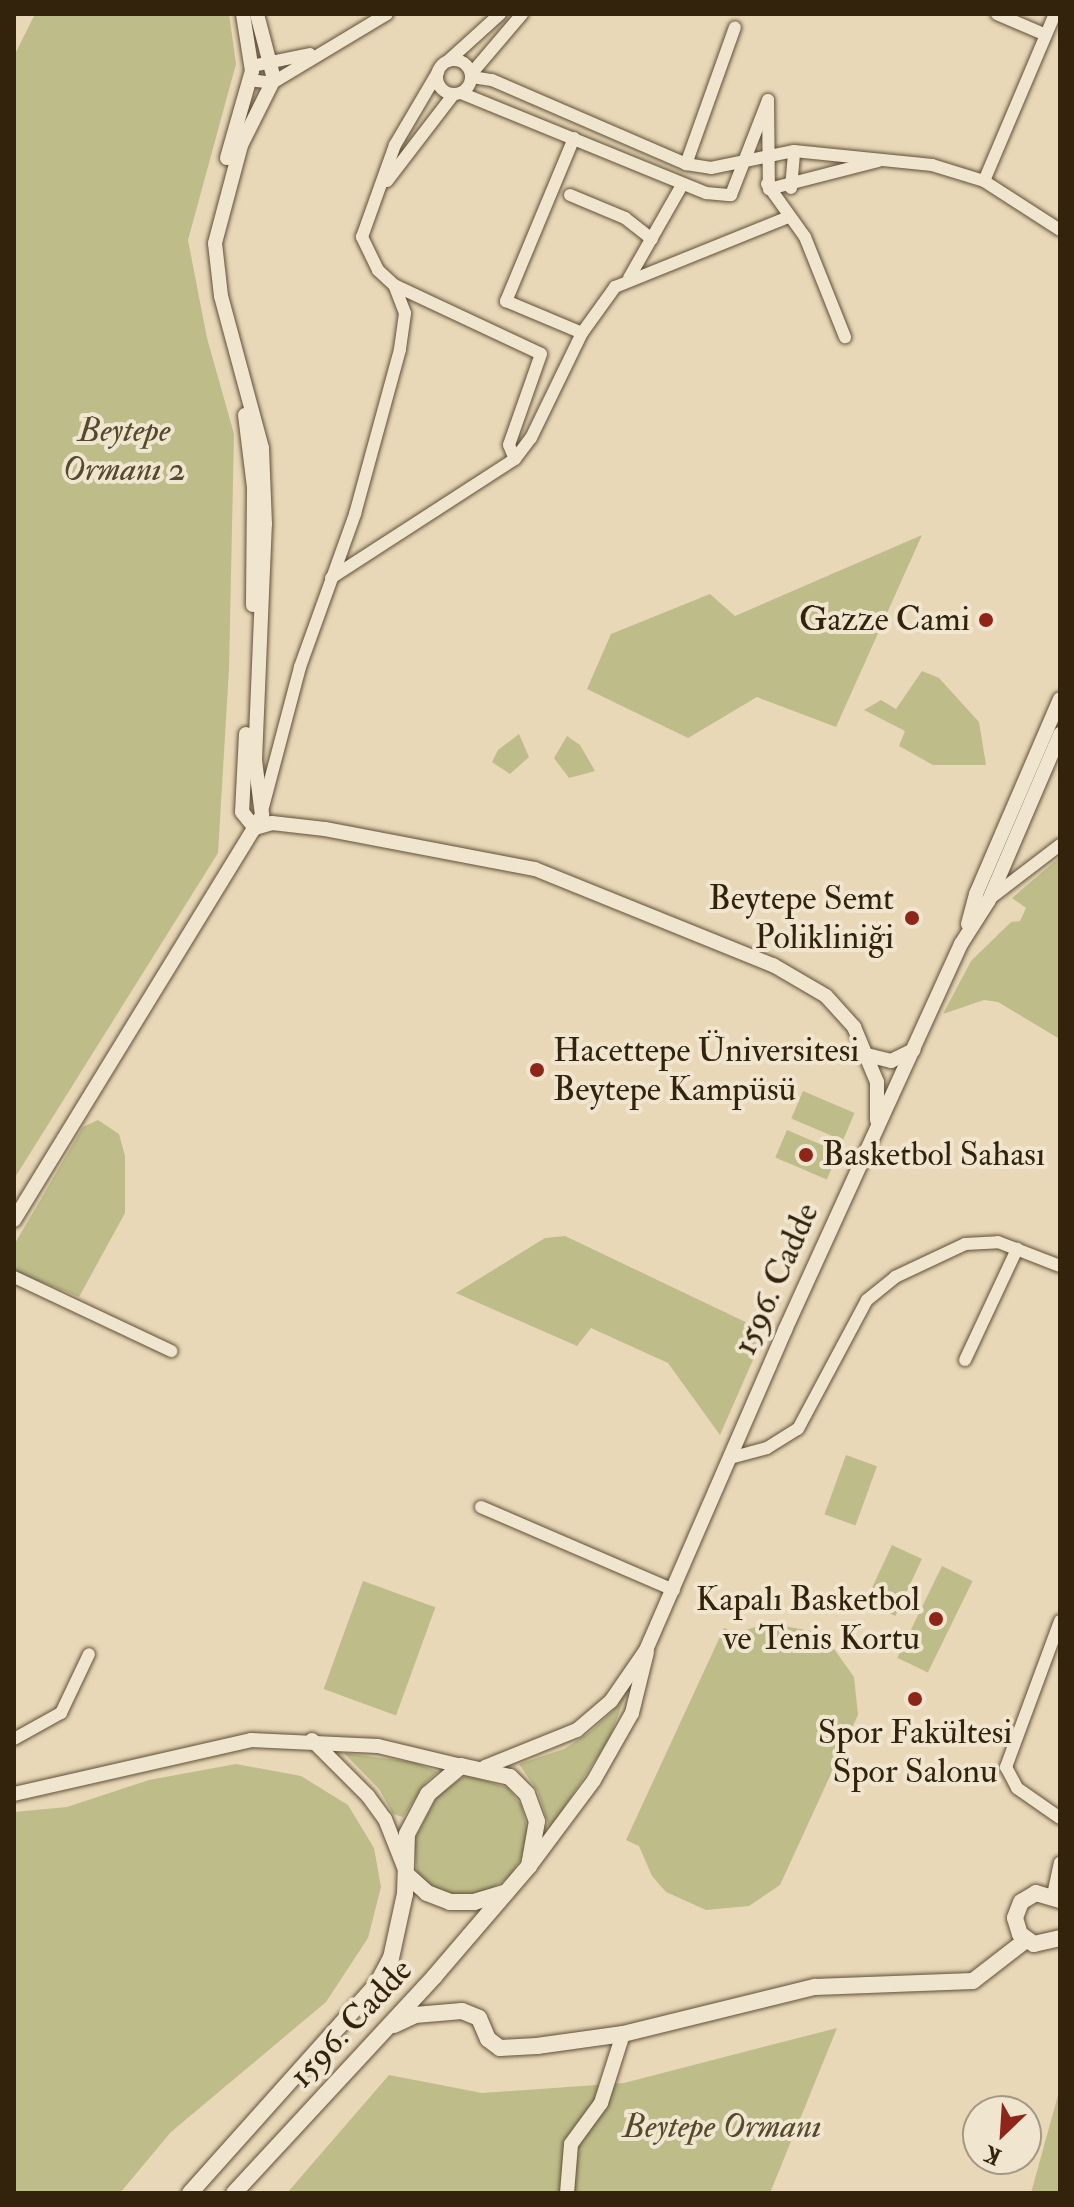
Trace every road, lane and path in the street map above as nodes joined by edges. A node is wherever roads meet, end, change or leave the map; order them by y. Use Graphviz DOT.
graph roads {
  1 [pos="243,14"];
  2 [pos="257,14"];
  3 [pos="387,14"];
  4 [pos="500,14"];
  5 [pos="522,14"];
  6 [pos="997,14"];
  7 [pos="1055,14"];
  8 [pos="735,27"];
  9 [pos="1046,35"];
  10 [pos="317,52"];
  11 [pos="448,61"];
  12 [pos="274,63"];
  13 [pos="438,72"];
  14 [pos="251,73"];
  15 [pos="472,76"];
  16 [pos="272,83"];
  17 [pos="457,94"];
  18 [pos="574,138"];
  19 [pos="794,151"];
  20 [pos="885,159"];
  21 [pos="760,160"];
  22 [pos="686,164"];
  23 [pos="984,181"];
  24 [pos="682,185"];
  25 [pos="794,185"];
  26 [pos="382,186"];
  27 [pos="769,189"];
  28 [pos="570,195"];
  29 [pos="778,202"];
  30 [pos="788,217"];
  31 [pos="1060,230"];
  32 [pos="652,239"];
  33 [pos="629,278"];
  34 [pos="394,285"];
  35 [pos="582,333"];
  36 [pos="845,337"];
  37 [pos="515,459"];
  38 [pos="331,578"];
  39 [pos="1060,699"];
  40 [pos="1060,734"];
  41 [pos="258,821"];
  42 [pos="1060,845"];
  43 [pos="981,900"];
  44 [pos="914,1050"];
  45 [pos="867,1055"];
  46 [pos="875,1132"];
  47 [pos="14,1220"];
  48 [pos="1017,1249"];
  49 [pos="1060,1266"];
  50 [pos="14,1277"];
  51 [pos="171,1351"];
  52 [pos="965,1360"];
  53 [pos="730,1458"];
  54 [pos="481,1507"];
  55 [pos="674,1590"];
  56 [pos="1060,1621"];
  57 [pos="646,1650"];
  58 [pos="89,1654"];
  59 [pos="14,1739"];
  60 [pos="312,1740"];
  61 [pos="461,1766"];
  62 [pos="485,1767"];
  63 [pos="14,1794"];
  64 [pos="1060,1818"];
  65 [pos="1060,1863"];
  66 [pos="529,1866"];
  67 [pos="406,1874"];
  68 [pos="508,1891"];
  69 [pos="1058,1899"];
  70 [pos="1026,1940"];
  71 [pos="1059,1940"];
  72 [pos="387,2027"];
  73 [pos="623,2034"];
  74 [pos="190,2193"];
  75 [pos="234,2193"];
  76 [pos="567,2193"];
  1 -- 14 [label="street"];
  2 -- 12 [label="street"];
  3 -- 10 [label="street"];
  4 -- 11 [label="street"];
  5 -- 15 [label="street"];
  6 -- 9 [label="street"];
  7 -- 9 [label="street"];
  8 -- 22 [label="street"];
  9 -- 23 [label="street"];
  10 -- 12 [label="street"];
  10 -- 16 [label="street"];
  11 -- 13 [label="street"];
  11 -- 15 [label="street"];
  12 -- 14 [label="street"];
  12 -- 16 [label="street"];
  13 -- 17 [label="street"];
  13 -- 26 [label="street"];
  14 -- 16 [label="street"];
  14 -- 41 [label="street"];
  15 -- 17 [label="street"];
  15 -- 22 [label="street"];
  16 -- 41 [label="street"];
  17 -- 18 [label="street"];
  17 -- 26 [label="street"];
  18 -- 24 [label="street"];
  18 -- 35 [label="street"];
  19 -- 20 [label="street"];
  19 -- 21 [label="street"];
  19 -- 25 [label="street"];
  20 -- 23 [label="street"];
  20 -- 25 [label="street"];
  21 -- 22 [label="street"];
  21 -- 27 [label="street"];
  23 -- 31 [label="street"];
  24 -- 27 [label="street"];
  24 -- 32 [label="street"];
  25 -- 27 [label="street"];
  25 -- 29 [label="street"];
  26 -- 34 [label="street"];
  27 -- 29 [label="street"];
  28 -- 32 [label="street"];
  29 -- 30 [label="street"];
  30 -- 33 [label="street"];
  30 -- 36 [label="street"];
  32 -- 33 [label="street"];
  33 -- 35 [label="street"];
  34 -- 37 [label="street"];
  34 -- 38 [label="street"];
  35 -- 37 [label="street"];
  37 -- 38 [label="street"];
  38 -- 41 [label="street"];
  39 -- 43 [label="street, 1596. Cadde"];
  40 -- 43 [label="street, 1596. Cadde"];
  41 -- 45 [label="street"];
  41 -- 47 [label="street"];
  42 -- 43 [label="street"];
  43 -- 44 [label="street, 1596. Cadde"];
  44 -- 45 [label="street"];
  44 -- 46 [label="street, 1596. Cadde"];
  45 -- 46 [label="street"];
  46 -- 53 [label="street, 1596. Cadde"];
  48 -- 49 [label="street"];
  48 -- 52 [label="street"];
  48 -- 53 [label="street"];
  50 -- 51 [label="street"];
  53 -- 55 [label="street, 1596. Cadde"];
  54 -- 55 [label="street"];
  55 -- 57 [label="street, 1596. Cadde"];
  56 -- 64 [label="street"];
  57 -- 62 [label="street, 1596. Cadde"];
  57 -- 66 [label="street, 1596. Cadde"];
  58 -- 59 [label="street"];
  60 -- 61 [label="street"];
  60 -- 63 [label="street"];
  60 -- 67 [label="street"];
  61 -- 62 [label="main road, 1596. Cadde"];
  61 -- 67 [label="main road, 1596. Cadde"];
  62 -- 66 [label="main road, 1596. Cadde"];
  65 -- 69 [label="street"];
  66 -- 68 [label="main road, 1596. Cadde"];
  67 -- 68 [label="main road"];
  67 -- 74 [label="main road, 1596. Cadde"];
  68 -- 72 [label="main road, 1596. Cadde"];
  69 -- 70 [label="main road"];
  70 -- 71 [label="main road"];
  70 -- 73 [label="main road"];
  72 -- 73 [label="main road"];
  72 -- 75 [label="main road, 1596. Cadde"];
  73 -- 76 [label="street"];
}
